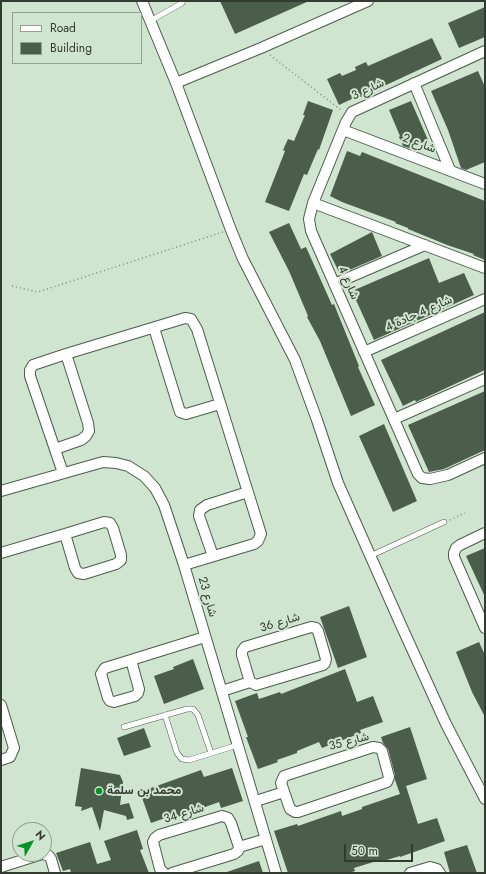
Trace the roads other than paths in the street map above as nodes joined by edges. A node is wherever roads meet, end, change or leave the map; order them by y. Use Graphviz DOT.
graph roads {
  1 [pos="142,1"];
  2 [pos="183,1"];
  3 [pos="368,1"];
  4 [pos="150,21"];
  5 [pos="484,55"];
  6 [pos="176,82"];
  7 [pos="414,83"];
  8 [pos="343,130"];
  9 [pos="450,170"];
  10 [pos="485,184"];
  11 [pos="313,203"];
  12 [pos="425,245"];
  13 [pos="485,268"];
  14 [pos="334,284"];
  15 [pos="485,299"];
  16 [pos="154,328"];
  17 [pos="364,352"];
  18 [pos="66,354"];
  19 [pos="485,379"];
  20 [pos="220,404"];
  21 [pos="394,419"];
  22 [pos="55,449"];
  23 [pos="485,458"];
  24 [pos="63,473"];
  25 [pos="1,489"];
  26 [pos="248,492"];
  27 [pos="444,522"];
  28 [pos="485,533"];
  29 [pos="65,534"];
  30 [pos="1,553"];
  31 [pos="213,556"];
  32 [pos="370,556"];
  33 [pos="184,565"];
  34 [pos="482,614"];
  35 [pos="485,628"];
  36 [pos="205,637"];
  37 [pos="131,660"];
  38 [pos="250,682"];
  39 [pos="222,691"];
  40 [pos="1,705"];
  41 [pos="165,715"];
  42 [pos="124,727"];
  43 [pos="238,745"];
  44 [pos="211,753"];
  45 [pos="1,760"];
  46 [pos="284,792"];
  47 [pos="485,799"];
  48 [pos="256,801"];
  49 [pos="266,839"];
  50 [pos="239,847"];
  51 [pos="17,862"];
  52 [pos="51,862"];
  53 [pos="1,867"];
  54 [pos="55,873"];
  55 [pos="164,873"];
  56 [pos="172,873"];
  57 [pos="276,873"];
  58 [pos="410,873"];
  59 [pos="440,873"];
  1 -- 4 [label="street"];
  2 -- 4 [label="lane"];
  3 -- 6 [label="street"];
  4 -- 6 [label="street"];
  5 -- 7 [label="street, شارع 3"];
  6 -- 32 [label="street"];
  7 -- 8 [label="street, شارع 3"];
  7 -- 9 [label="street"];
  8 -- 9 [label="street, شارع 2"];
  8 -- 11 [label="street, شارع 3"];
  9 -- 10 [label="street, شارع 2"];
  11 -- 12 [label="street"];
  11 -- 14 [label="street, شارع 4"];
  12 -- 13 [label="street"];
  12 -- 14 [label="street"];
  14 -- 17 [label="street, شارع 4"];
  15 -- 17 [label="street, شارع 4 جادة 4"];
  16 -- 18 [label="street"];
  16 -- 20 [label="street"];
  16 -- 20 [label="street"];
  17 -- 21 [label="street, شارع 4"];
  18 -- 22 [label="street"];
  18 -- 22 [label="street"];
  19 -- 21 [label="street"];
  20 -- 26 [label="street"];
  21 -- 23 [label="street, شارع 4"];
  22 -- 24 [label="street"];
  24 -- 25 [label="street, شارع 23"];
  24 -- 33 [label="street, شارع 23"];
  26 -- 31 [label="street"];
  26 -- 31 [label="street"];
  27 -- 32 [label="lane"];
  28 -- 34 [label="street"];
  29 -- 29 [label="street"];
  29 -- 30 [label="street"];
  31 -- 33 [label="street"];
  32 -- 47 [label="street"];
  33 -- 36 [label="street, شارع 23"];
  34 -- 35 [label="street"];
  36 -- 37 [label="street"];
  36 -- 39 [label="street, شارع 23"];
  37 -- 37 [label="street"];
  38 -- 38 [label="street, شارع 36"];
  38 -- 39 [label="street, شارع 36"];
  39 -- 43 [label="street, شارع 23"];
  40 -- 45 [label="street"];
  41 -- 42 [label="lane"];
  41 -- 44 [label="lane"];
  41 -- 44 [label="lane"];
  43 -- 44 [label="lane"];
  43 -- 48 [label="street, شارع 23"];
  46 -- 46 [label="street, شارع 35"];
  46 -- 48 [label="street"];
  48 -- 49 [label="street, شارع 23"];
  49 -- 50 [label="street"];
  49 -- 57 [label="street, شارع 23"];
  50 -- 55 [label="street, شارع 34"];
  50 -- 56 [label="street"];
  51 -- 53 [label="street"];
  52 -- 54 [label="street"];
  58 -- 59 [label="street"];
}
